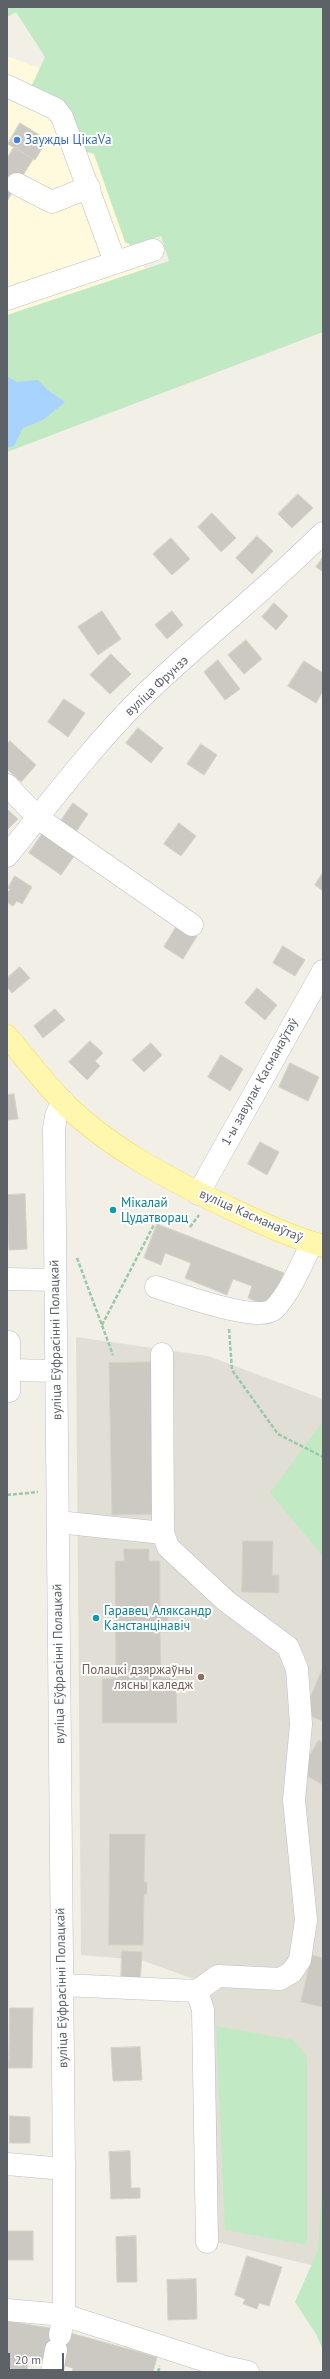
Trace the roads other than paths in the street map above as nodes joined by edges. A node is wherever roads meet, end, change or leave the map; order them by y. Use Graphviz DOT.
graph roads {
  1 [pos="7,86"];
  2 [pos="17,184"];
  3 [pos="89,187"];
  4 [pos="153,250"];
  5 [pos="116,262"];
  6 [pos="7,300"];
  7 [pos="323,532"];
  8 [pos="7,785"];
  9 [pos="38,818"];
  10 [pos="7,856"];
  11 [pos="192,925"];
  12 [pos="323,971"];
  13 [pos="7,1036"];
  14 [pos="63,1101"];
  15 [pos="198,1194"];
  16 [pos="317,1244"];
  17 [pos="7,1279"];
  18 [pos="55,1280"];
  19 [pos="156,1287"];
  20 [pos="7,1342"];
  21 [pos="162,1354"];
  22 [pos="56,1370"];
  23 [pos="8,1380"];
  24 [pos="58,1522"];
  25 [pos="163,1533"];
  26 [pos="62,1985"];
  27 [pos="197,1991"];
  28 [pos="7,2164"];
  29 [pos="64,2169"];
  30 [pos="207,2242"];
  31 [pos="7,2310"];
  32 [pos="60,2333"];
  33 [pos="223,2370"];
  34 [pos="52,2372"];
  35 [pos="248,2372"];
  1 -- 3 [label="street"];
  2 -- 3 [label="street"];
  3 -- 5 [label="street"];
  4 -- 5 [label="street"];
  5 -- 6 [label="street"];
  7 -- 9 [label="street, вуліца Фрунзэ"];
  8 -- 9 [label="street"];
  9 -- 10 [label="street, вуліца Фрунзэ"];
  9 -- 11 [label="street"];
  12 -- 15 [label="street, 1-ы завулак Касманаўтаў"];
  13 -- 14 [label="main road"];
  14 -- 15 [label="main road, вуліца Касманаўтаў"];
  14 -- 18 [label="street, вуліца Еўфрасінні Полацкай"];
  15 -- 16 [label="main road, вуліца Касманаўтаў"];
  16 -- 19 [label="street"];
  17 -- 18 [label="street"];
  18 -- 22 [label="street, вуліца Еўфрасінні Полацкай"];
  20 -- 23 [label="street"];
  21 -- 25 [label="street"];
  22 -- 23 [label="street"];
  22 -- 24 [label="street, вуліца Еўфрасінні Полацкай"];
  24 -- 25 [label="street"];
  24 -- 26 [label="street, вуліца Еўфрасінні Полацкай"];
  25 -- 27 [label="street"];
  26 -- 27 [label="street"];
  26 -- 29 [label="street, вуліца Еўфрасінні Полацкай"];
  27 -- 30 [label="street"];
  28 -- 29 [label="street"];
  29 -- 32 [label="street, вуліца Еўфрасінні Полацкай"];
  31 -- 32 [label="street"];
  32 -- 33 [label="street"];
  32 -- 34 [label="street, вуліца Еўфрасінні Полацкай"];
  33 -- 35 [label="street"];
}
